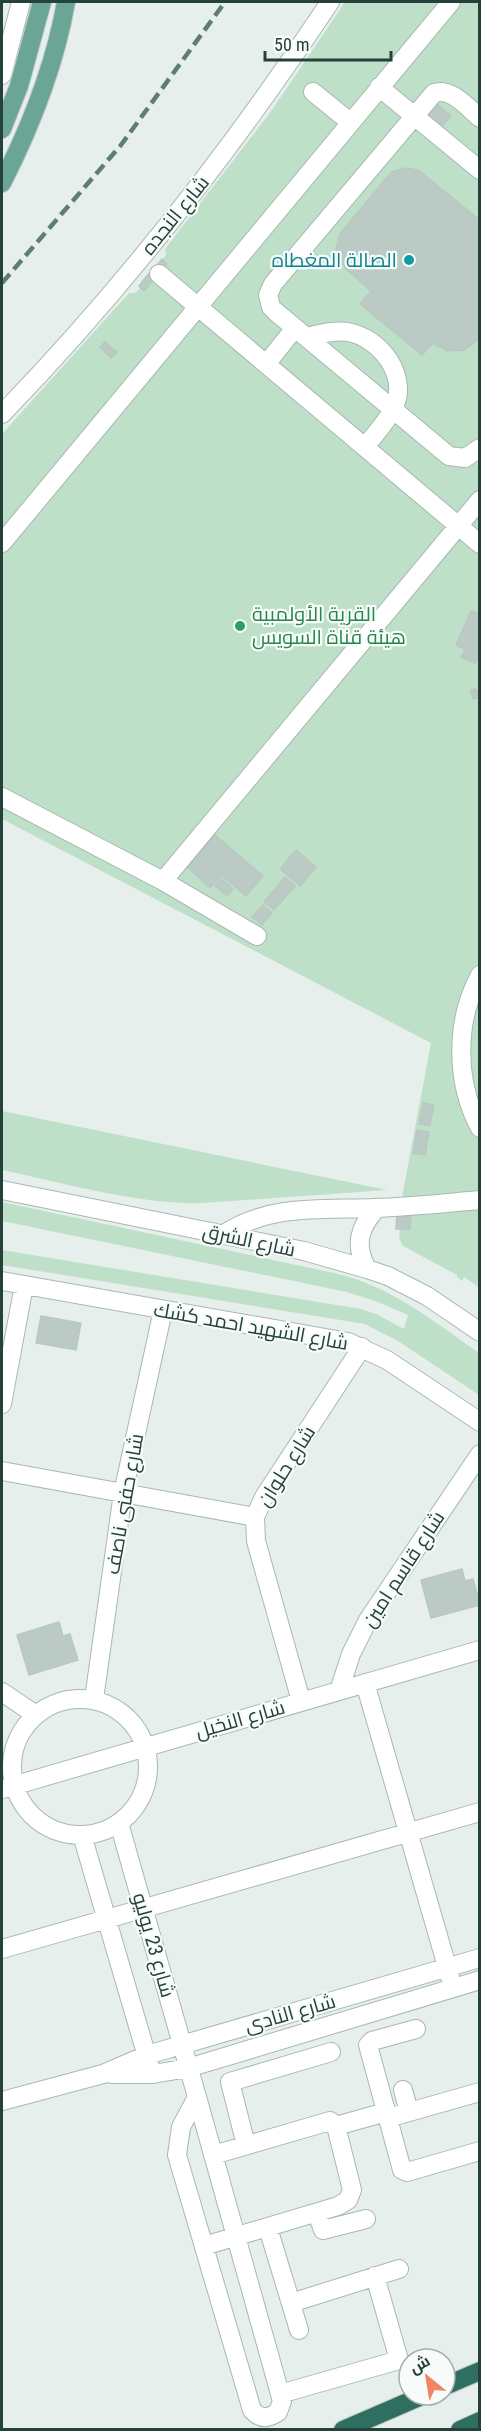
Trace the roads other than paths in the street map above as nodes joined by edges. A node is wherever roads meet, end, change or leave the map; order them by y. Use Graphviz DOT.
graph roads {
  1 [pos="21,2"];
  2 [pos="42,2"];
  3 [pos="66,2"];
  4 [pos="330,2"];
  5 [pos="451,2"];
  6 [pos="31,46"];
  7 [pos="55,50"];
  8 [pos="2,75"];
  9 [pos="379,87"];
  10 [pos="313,92"];
  11 [pos="413,115"];
  12 [pos="480,118"];
  13 [pos="350,122"];
  14 [pos="2,126"];
  15 [pos="480,170"];
  16 [pos="2,183"];
  17 [pos="151,267"];
  18 [pos="198,306"];
  19 [pos="301,333"];
  20 [pos="267,363"];
  21 [pos="393,409"];
  22 [pos="2,414"];
  23 [pos="365,447"];
  24 [pos="480,448"];
  25 [pos="480,500"];
  26 [pos="458,526"];
  27 [pos="477,538"];
  28 [pos="2,543"];
  29 [pos="2,796"];
  30 [pos="163,881"];
  31 [pos="257,936"];
  32 [pos="480,975"];
  33 [pos="480,1128"];
  34 [pos="2,1190"];
  35 [pos="480,1200"];
  36 [pos="377,1208"];
  37 [pos="224,1234"];
  38 [pos="367,1269"];
  39 [pos="2,1281"];
  40 [pos="24,1285"];
  41 [pos="163,1310"];
  42 [pos="480,1332"];
  43 [pos="362,1347"];
  44 [pos="2,1404"];
  45 [pos="480,1422"];
  46 [pos="480,1454"];
  47 [pos="2,1471"];
  48 [pos="123,1493"];
  49 [pos="255,1517"];
  50 [pos="480,1650"];
  51 [pos="365,1683"];
  52 [pos="339,1691"];
  53 [pos="2,1692"];
  54 [pos="94,1699"];
  55 [pos="301,1701"];
  56 [pos="36,1715"];
  57 [pos="8,1739"];
  58 [pos="146,1747"];
  59 [pos="8,1787"];
  60 [pos="480,1812"];
  61 [pos="120,1823"];
  62 [pos="408,1832"];
  63 [pos="82,1835"];
  64 [pos="144,1908"];
  65 [pos="107,1919"];
  66 [pos="2,1949"];
  67 [pos="480,1958"];
  68 [pos="447,1967"];
  69 [pos="480,1980"];
  70 [pos="453,1988"];
  71 [pos="344,1997"];
  72 [pos="351,2019"];
  73 [pos="416,2029"];
  74 [pos="182,2044"];
  75 [pos="331,2052"];
  76 [pos="147,2055"];
  77 [pos="188,2068"];
  78 [pos="103,2074"];
  79 [pos="153,2074"];
  80 [pos="403,2090"];
  81 [pos="480,2092"];
  82 [pos="197,2097"];
  83 [pos="2,2101"];
  84 [pos="409,2112"];
  85 [pos="387,2115"];
  86 [pos="336,2126"];
  87 [pos="246,2145"];
  88 [pos="480,2151"];
  89 [pos="213,2155"];
  90 [pos="317,2213"];
  91 [pos="366,2219"];
  92 [pos="267,2228"];
  93 [pos="236,2237"];
  94 [pos="204,2246"];
  95 [pos="399,2269"];
  96 [pos="375,2276"];
  97 [pos="291,2303"];
  98 [pos="299,2330"];
  99 [pos="480,2372"];
  100 [pos="457,2381"];
  101 [pos="280,2394"];
  102 [pos="397,2407"];
  103 [pos="480,2421"];
  104 [pos="343,2430"];
  105 [pos="460,2430"];
  1 -- 8 [label="street"];
  2 -- 6 [label="main road"];
  3 -- 7 [label="main road"];
  4 -- 17 [label="street, شارع النجده"];
  5 -- 9 [label="street"];
  6 -- 7 [label="main road"];
  6 -- 14 [label="main road"];
  7 -- 16 [label="main road"];
  9 -- 11 [label="street"];
  9 -- 13 [label="street"];
  10 -- 13 [label="street"];
  11 -- 12 [label="street"];
  11 -- 15 [label="street"];
  11 -- 19 [label="street"];
  13 -- 18 [label="street"];
  17 -- 18 [label="street"];
  17 -- 22 [label="street, شارع النجده"];
  18 -- 20 [label="street"];
  18 -- 28 [label="street"];
  19 -- 20 [label="street"];
  19 -- 21 [label="street"];
  19 -- 21 [label="street"];
  20 -- 23 [label="street"];
  21 -- 23 [label="street"];
  21 -- 24 [label="street"];
  23 -- 26 [label="street"];
  25 -- 26 [label="street"];
  26 -- 27 [label="street"];
  26 -- 30 [label="street"];
  29 -- 30 [label="street"];
  30 -- 31 [label="street"];
  32 -- 33 [label="street"];
  34 -- 37 [label="street, شارع الشرق"];
  35 -- 36 [label="street"];
  36 -- 37 [label="street"];
  36 -- 38 [label="street"];
  37 -- 38 [label="street, شارع الشرق"];
  38 -- 42 [label="street, شارع الشرق"];
  39 -- 40 [label="street, شارع الشهيد احمد كشك"];
  40 -- 41 [label="street, شارع الشهيد احمد كشك"];
  40 -- 44 [label="street"];
  41 -- 43 [label="street, شارع الشهيد احمد كشك"];
  41 -- 48 [label="street, شارع حفنى ناصف"];
  43 -- 45 [label="street, شارع الشهيد احمد كشك"];
  43 -- 49 [label="street, شارع حلوان"];
  46 -- 52 [label="street, شارع قاسم امين"];
  47 -- 48 [label="street"];
  48 -- 49 [label="street"];
  48 -- 54 [label="street, شارع حفنى ناصف"];
  49 -- 55 [label="street, شارع حلوان"];
  50 -- 51 [label="street, شارع النخيل"];
  51 -- 52 [label="street, شارع النخيل"];
  51 -- 62 [label="street"];
  52 -- 55 [label="street, شارع النخيل"];
  53 -- 56 [label="street"];
  54 -- 56 [label="street"];
  54 -- 58 [label="street"];
  55 -- 58 [label="street, شارع النخيل"];
  56 -- 57 [label="street"];
  57 -- 59 [label="street"];
  58 -- 59 [label="street, شارع النخيل"];
  58 -- 61 [label="street"];
  59 -- 63 [label="street"];
  60 -- 62 [label="street"];
  61 -- 63 [label="street"];
  61 -- 64 [label="street, شارع 23 يوليو"];
  62 -- 64 [label="street"];
  62 -- 68 [label="street"];
  63 -- 65 [label="street, شارع 23 يوليو"];
  64 -- 65 [label="street"];
  64 -- 74 [label="street, شارع 23 يوليو"];
  65 -- 66 [label="street"];
  65 -- 76 [label="street, شارع 23 يوليو"];
  67 -- 68 [label="street, شارع النادى"];
  68 -- 70 [label="street"];
  68 -- 71 [label="street, شارع النادى"];
  69 -- 70 [label="street, شارع النادى"];
  70 -- 72 [label="street, شارع النادى"];
  71 -- 72 [label="street"];
  71 -- 74 [label="street, شارع النادى"];
  72 -- 77 [label="street, شارع النادى"];
  73 -- 85 [label="street"];
  74 -- 76 [label="street, شارع النادى"];
  74 -- 77 [label="street, شارع 23 يوليو"];
  75 -- 87 [label="street"];
  76 -- 78 [label="street, شارع النادى"];
  76 -- 79 [label="street, شارع 23 يوليو"];
  77 -- 79 [label="street, شارع النادى"];
  77 -- 82 [label="street, شارع 23 يوليو"];
  78 -- 79 [label="street, شارع النادى"];
  78 -- 83 [label="street, شارع النادى"];
  80 -- 84 [label="street"];
  81 -- 84 [label="street"];
  82 -- 89 [label="street, شارع 23 يوليو"];
  82 -- 94 [label="street"];
  84 -- 85 [label="street"];
  85 -- 86 [label="street"];
  85 -- 88 [label="street"];
  86 -- 87 [label="street"];
  86 -- 90 [label="street"];
  87 -- 89 [label="street"];
  89 -- 93 [label="street, شارع 23 يوليو"];
  90 -- 91 [label="street"];
  90 -- 92 [label="street"];
  92 -- 93 [label="street"];
  92 -- 97 [label="street"];
  93 -- 94 [label="street"];
  93 -- 101 [label="street, شارع 23 يوليو"];
  94 -- 101 [label="street"];
  95 -- 96 [label="street"];
  96 -- 97 [label="street"];
  96 -- 101 [label="street"];
  97 -- 98 [label="street"];
  99 -- 100 [label="highway"];
  102 -- 104 [label="highway"];
  103 -- 105 [label="highway"];
}
